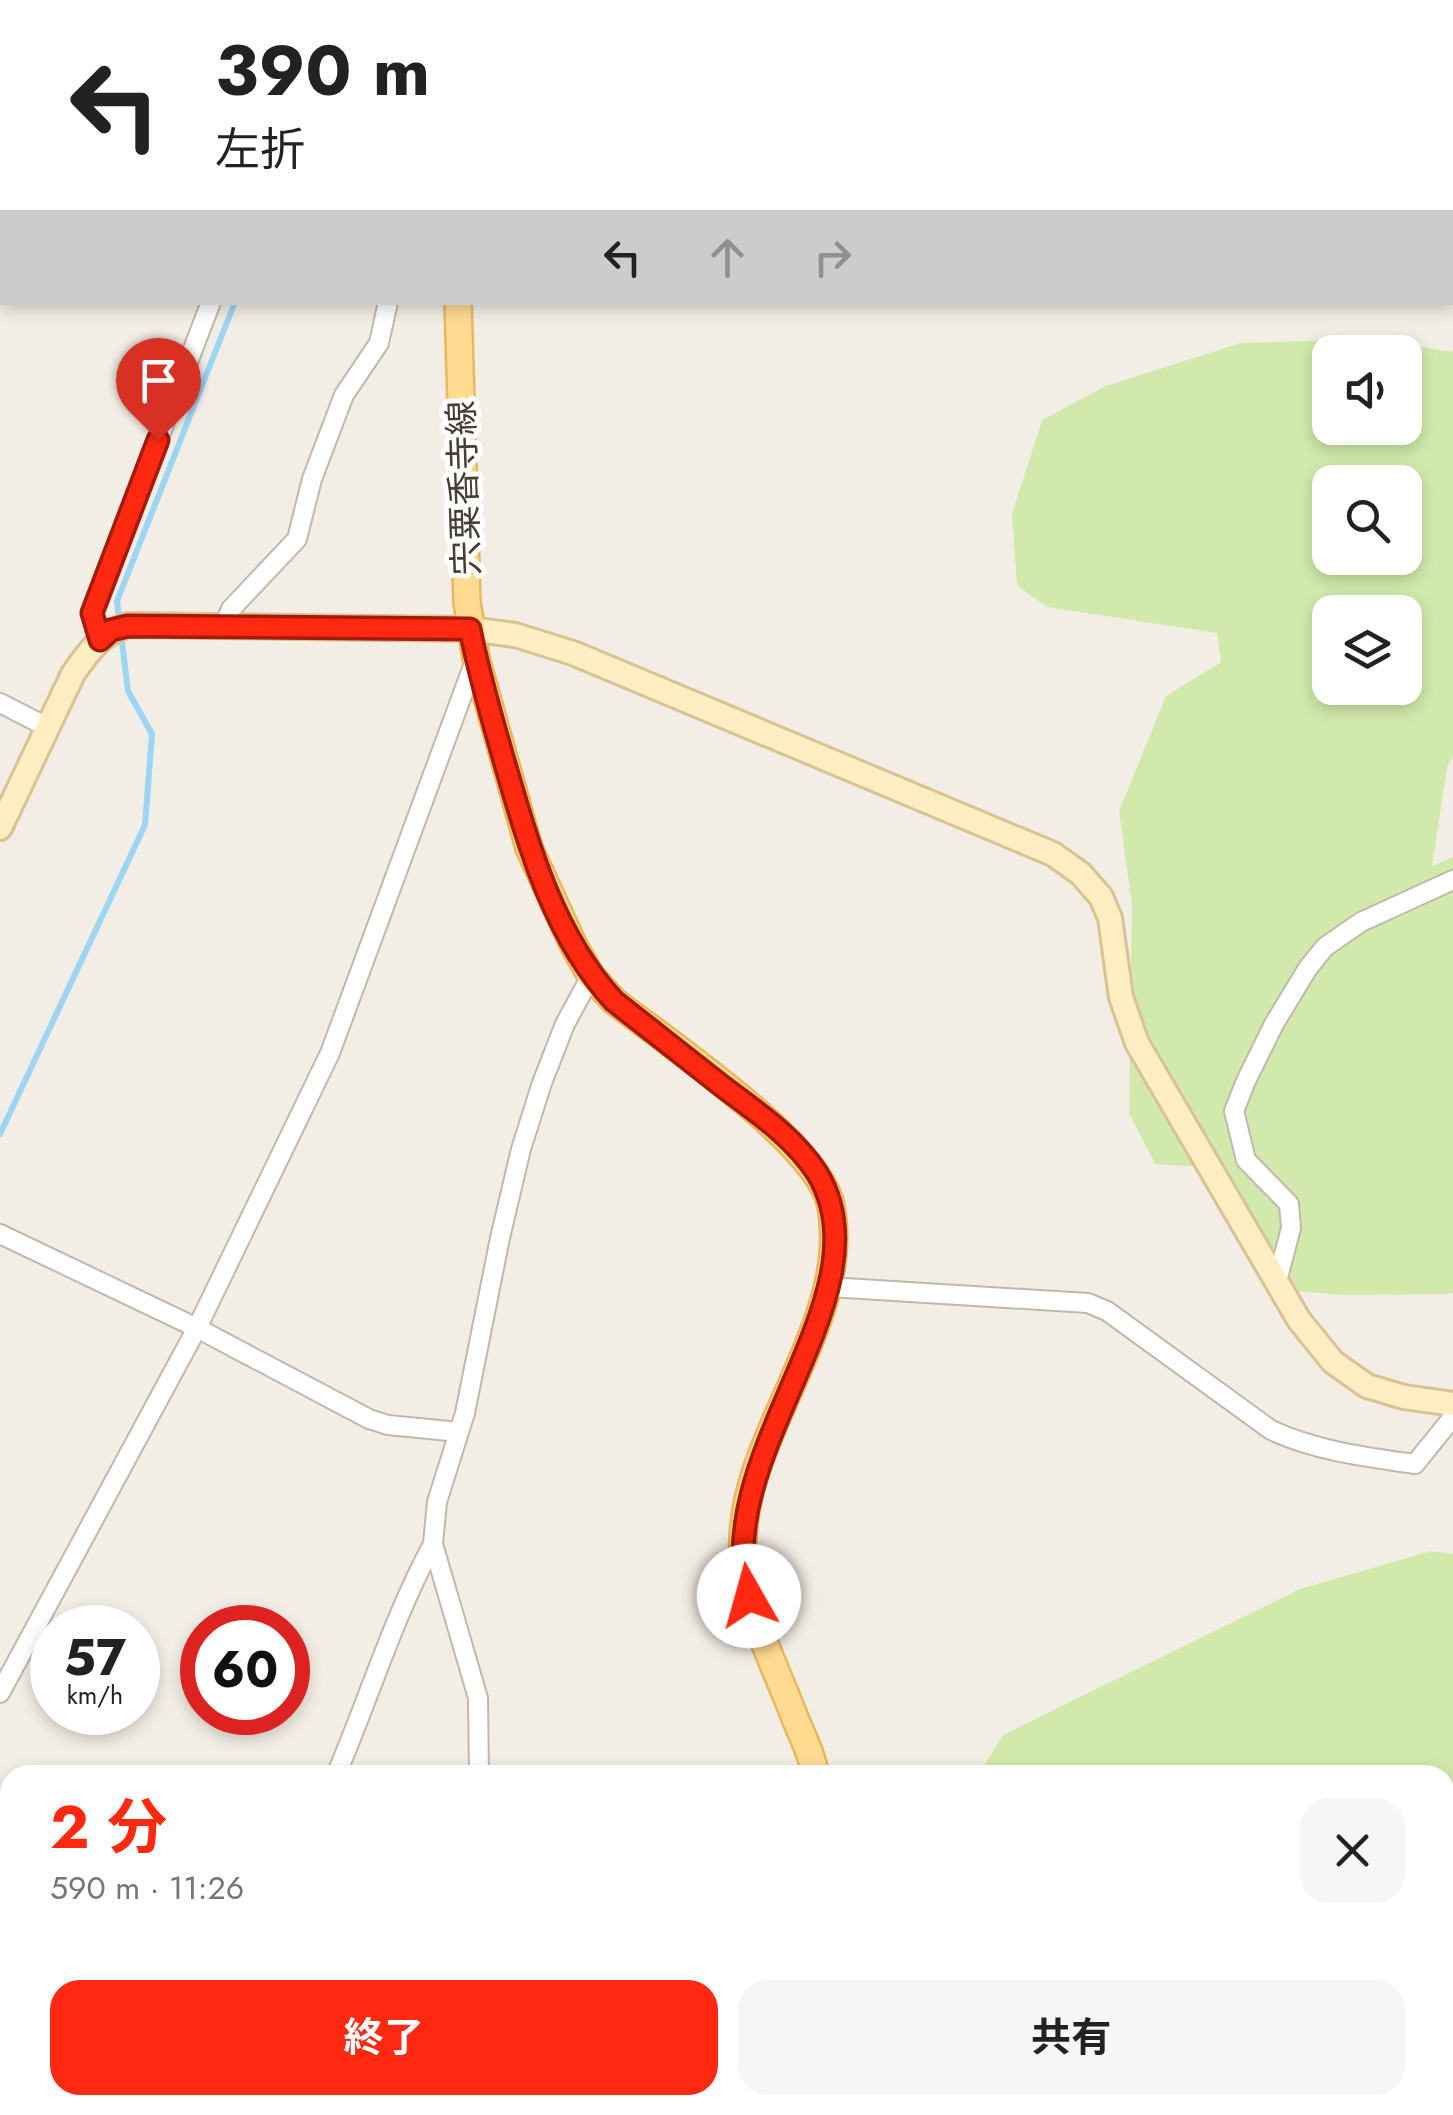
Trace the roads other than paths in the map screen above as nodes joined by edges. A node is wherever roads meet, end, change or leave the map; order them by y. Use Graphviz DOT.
graph roads {
  1 [pos="210,305"];
  2 [pos="387,305"];
  3 [pos="458,305"];
  4 [pos="224,625"];
  5 [pos="470,629"];
  6 [pos="113,632"];
  7 [pos="476,658"];
  8 [pos="0,703"];
  9 [pos="47,727"];
  10 [pos="0,828"];
  11 [pos="1453,880"];
  12 [pos="591,976"];
  13 [pos="0,1234"];
  14 [pos="1278,1281"];
  15 [pos="829,1287"];
  16 [pos="198,1328"];
  17 [pos="1453,1404"];
  18 [pos="1453,1417"];
  19 [pos="459,1432"];
  20 [pos="434,1544"];
  21 [pos="0,1694"];
  22 [pos="340,1765"];
  23 [pos="479,1765"];
  24 [pos="811,1765"];
  1 -- 6 [label="street"];
  2 -- 4 [label="street"];
  3 -- 5 [label="main road, 宍粟香寺線"];
  4 -- 5 [label="street"];
  4 -- 6 [label="street"];
  5 -- 7 [label="main road, 宍粟香寺線"];
  5 -- 14 [label="street"];
  6 -- 9 [label="street"];
  7 -- 12 [label="main road, 宍粟香寺線"];
  7 -- 16 [label="street"];
  8 -- 9 [label="street"];
  9 -- 10 [label="street"];
  11 -- 14 [label="street"];
  12 -- 15 [label="main road, 宍粟香寺線"];
  12 -- 19 [label="street"];
  13 -- 16 [label="street"];
  14 -- 17 [label="street"];
  15 -- 18 [label="street"];
  15 -- 24 [label="main road, 宍粟香寺線"];
  16 -- 19 [label="street"];
  16 -- 21 [label="street"];
  19 -- 20 [label="street"];
  20 -- 22 [label="street"];
  20 -- 23 [label="street"];
}
